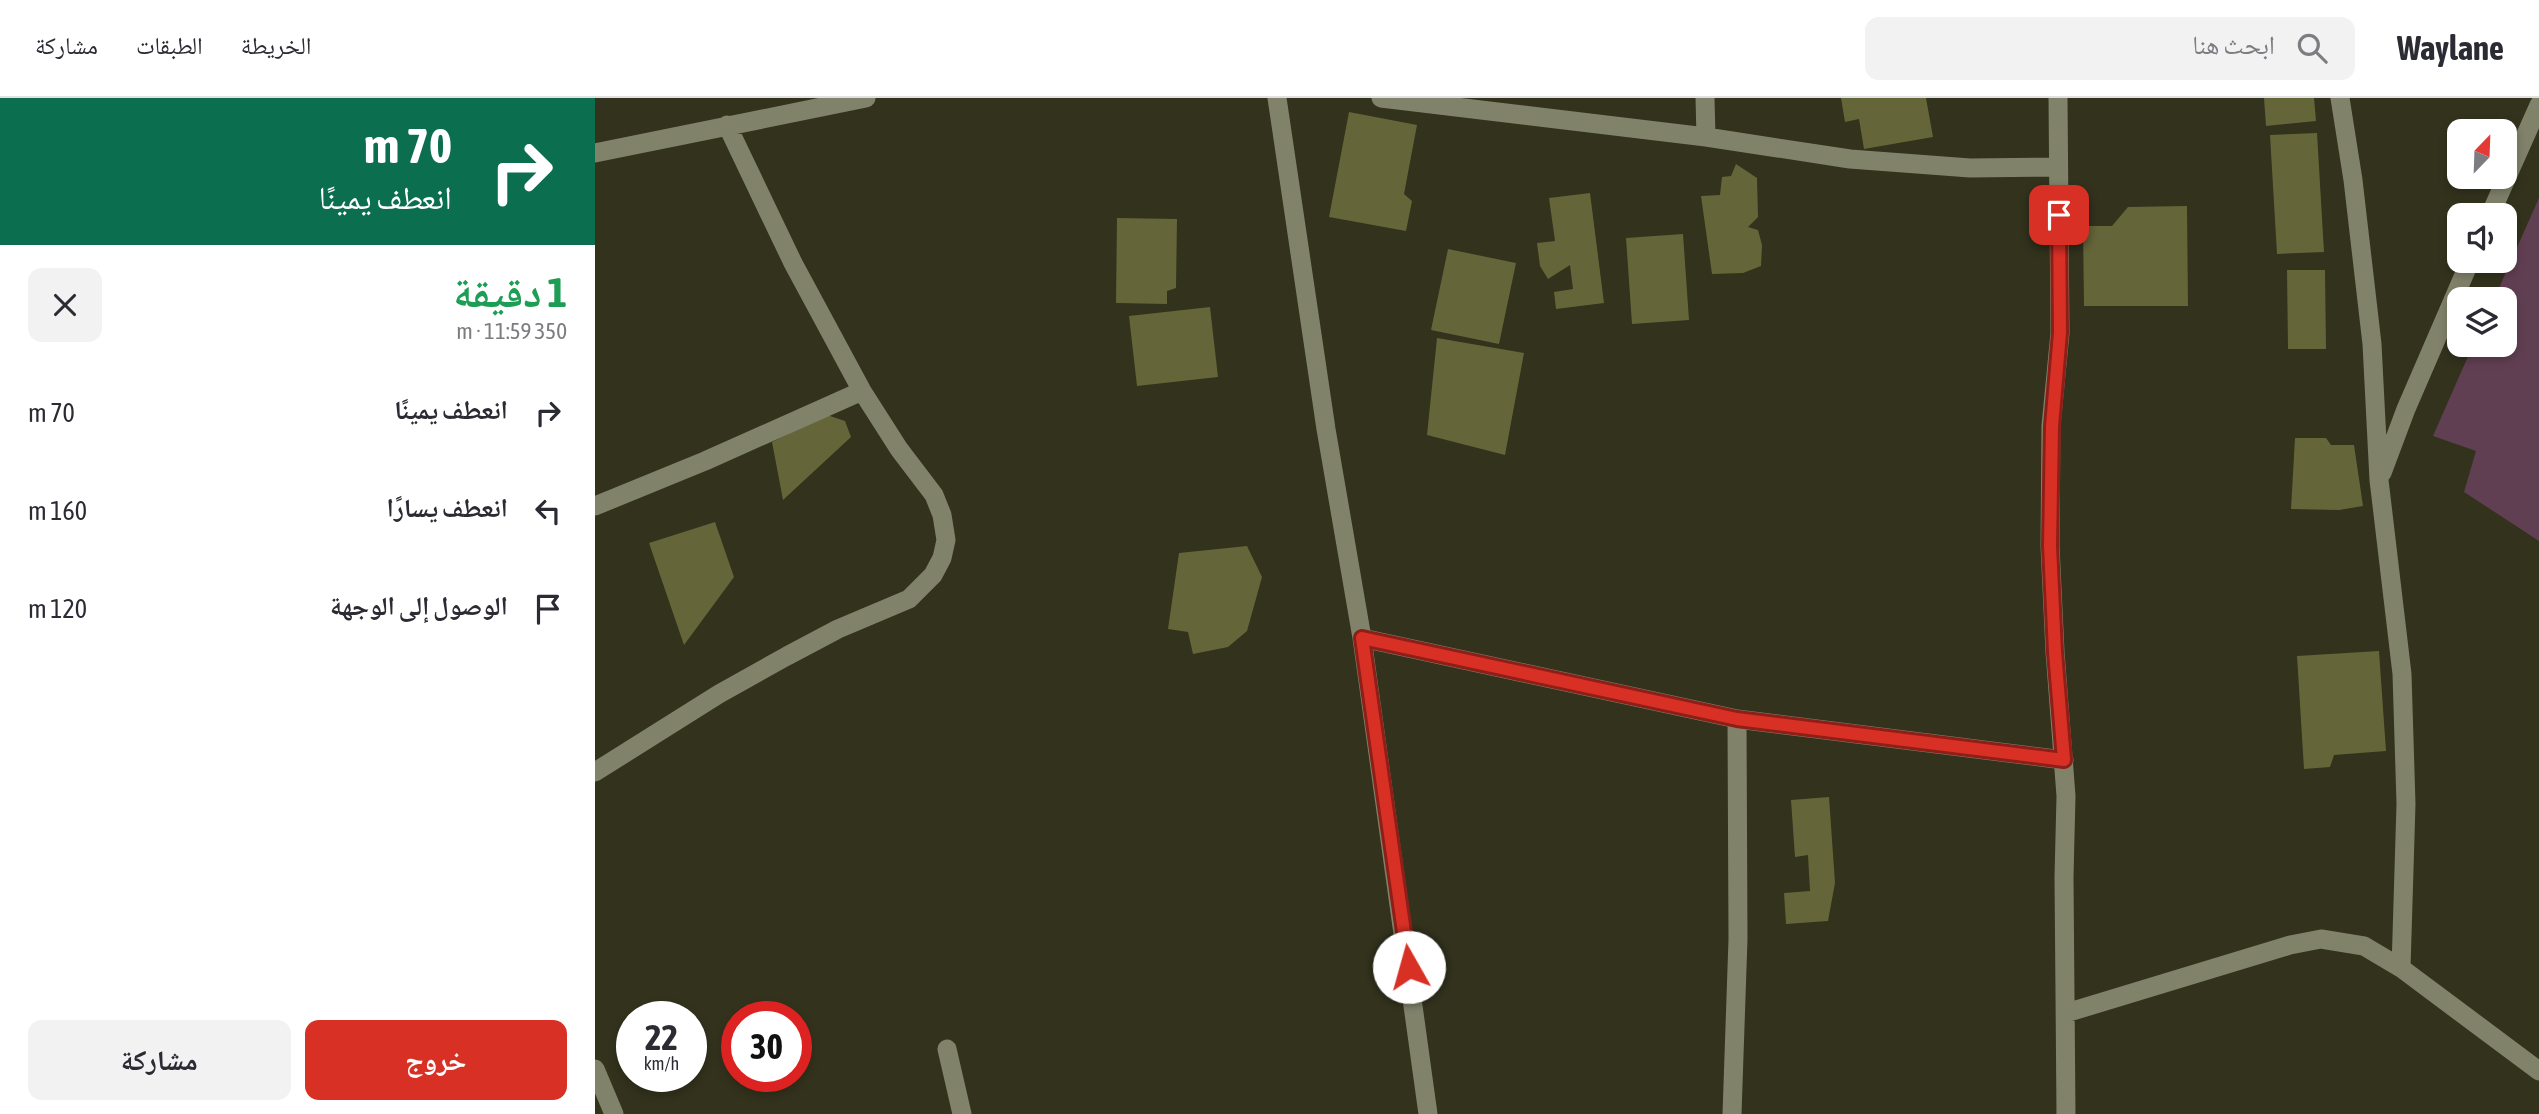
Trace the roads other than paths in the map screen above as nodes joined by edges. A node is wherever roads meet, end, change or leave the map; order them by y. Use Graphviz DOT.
graph roads {
  1 [pos="866,98"];
  2 [pos="1277,98"];
  3 [pos="1381,98"];
  4 [pos="1705,98"];
  5 [pos="2058,98"];
  6 [pos="2340,98"];
  7 [pos="2539,105"];
  8 [pos="727,125"];
  9 [pos="1706,137"];
  10 [pos="595,153"];
  11 [pos="2058,167"];
  12 [pos="2495,203"];
  13 [pos="2465,273"];
  14 [pos="862,391"];
  15 [pos="2379,480"];
  16 [pos="595,506"];
  17 [pos="1362,638"];
  18 [pos="1737,719"];
  19 [pos="2064,760"];
  20 [pos="595,772"];
  21 [pos="2401,968"];
  22 [pos="2066,1013"];
  23 [pos="947,1049"];
  24 [pos="595,1069"];
  25 [pos="2539,1071"];
  26 [pos="614,1114"];
  27 [pos="962,1114"];
  28 [pos="1428,1114"];
  29 [pos="1732,1114"];
  30 [pos="2066,1114"];
  1 -- 8 [label="street"];
  2 -- 17 [label="street"];
  3 -- 9 [label="street"];
  4 -- 9 [label="street"];
  5 -- 11 [label="street"];
  6 -- 15 [label="street"];
  7 -- 12 [label="street"];
  8 -- 10 [label="street"];
  8 -- 14 [label="street"];
  9 -- 11 [label="street"];
  11 -- 19 [label="street"];
  13 -- 15 [label="street"];
  14 -- 16 [label="street"];
  14 -- 20 [label="street"];
  15 -- 21 [label="street"];
  17 -- 18 [label="street"];
  17 -- 28 [label="street"];
  18 -- 19 [label="street"];
  18 -- 29 [label="street"];
  19 -- 22 [label="street"];
  21 -- 22 [label="street"];
  21 -- 25 [label="street"];
  22 -- 30 [label="street"];
  23 -- 27 [label="street"];
  24 -- 26 [label="street"];
}
